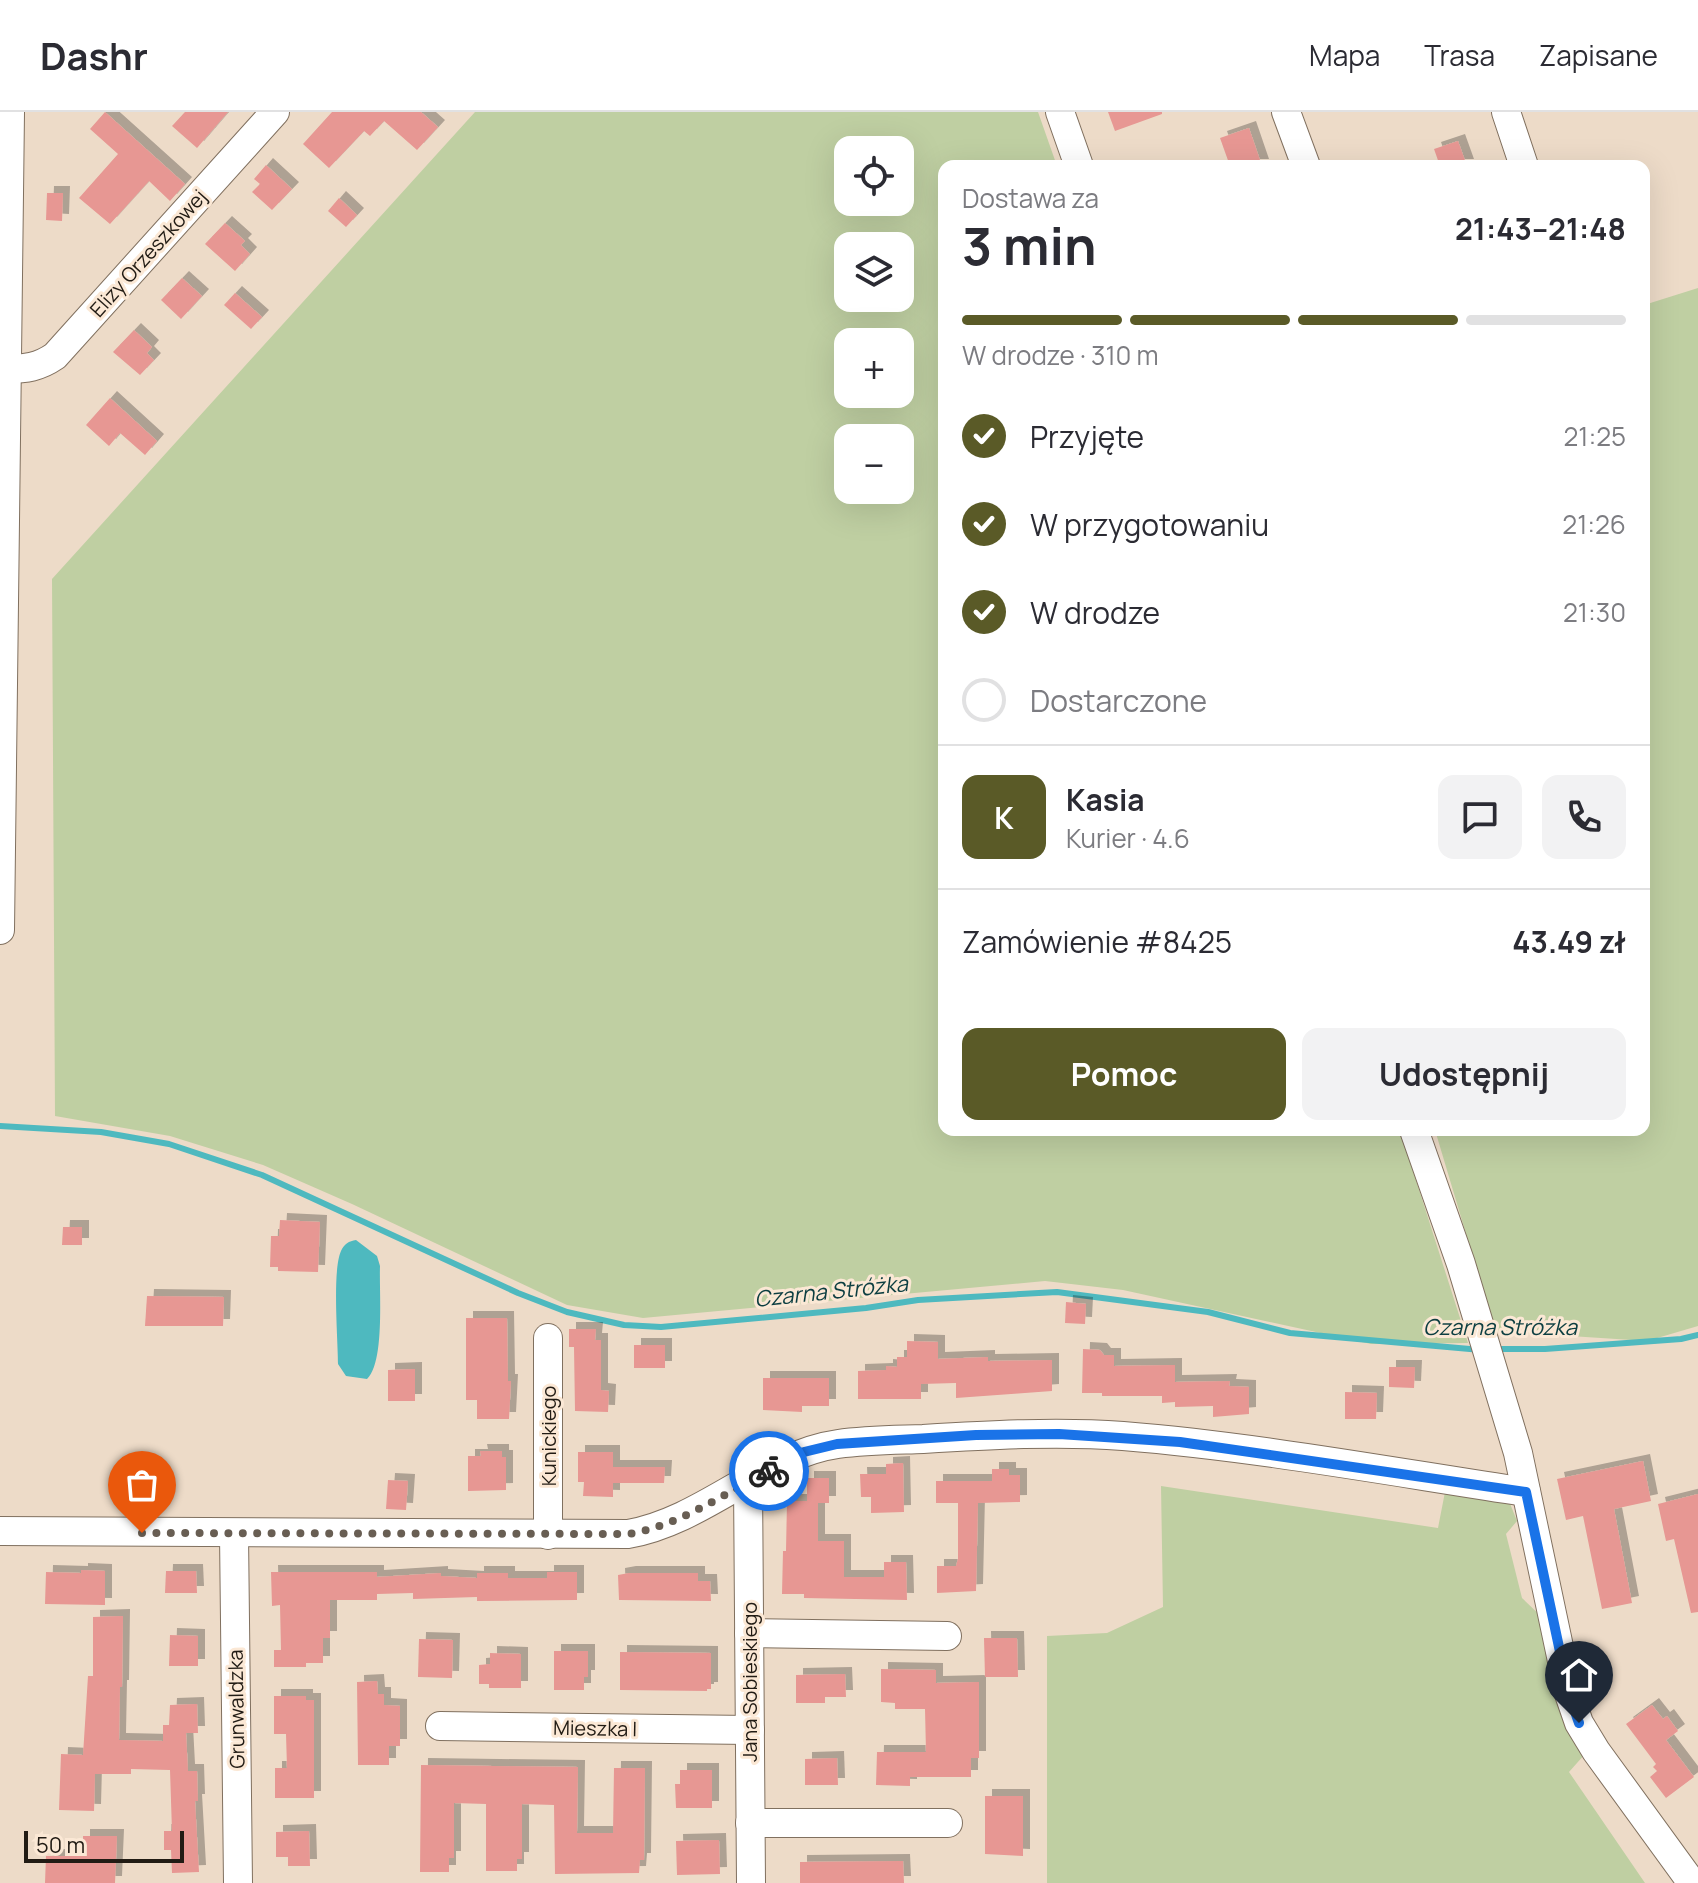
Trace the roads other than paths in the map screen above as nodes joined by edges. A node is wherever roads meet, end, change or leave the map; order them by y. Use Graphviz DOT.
graph roads {
  1 [pos="10,112"];
  2 [pos="275,112"];
  3 [pos="1060,112"];
  4 [pos="1286,112"];
  5 [pos="1506,112"];
  6 [pos="1077,160"];
  7 [pos="1304,160"];
  8 [pos="1522,160"];
  9 [pos="7,369"];
  10 [pos="0,930"];
  11 [pos="1416,1136"];
  12 [pos="548,1338"];
  13 [pos="748,1481"];
  14 [pos="1526,1492"];
  15 [pos="0,1531"];
  16 [pos="234,1534"];
  17 [pos="548,1535"];
  18 [pos="749,1633"];
  19 [pos="947,1636"];
  20 [pos="440,1726"];
  21 [pos="750,1730"];
  22 [pos="750,1823"];
  23 [pos="948,1823"];
  24 [pos="238,1883"];
  25 [pos="751,1883"];
  26 [pos="1692,1883"];
  1 -- 9 [label="street"];
  2 -- 9 [label="street, Elizy Orzeszkowej"];
  3 -- 6 [label="street"];
  4 -- 7 [label="street"];
  5 -- 8 [label="street"];
  9 -- 10 [label="street"];
  11 -- 14 [label="street"];
  12 -- 17 [label="street, Kunickiego"];
  13 -- 14 [label="street"];
  13 -- 17 [label="street"];
  13 -- 18 [label="street, Jana Sobieskiego"];
  14 -- 26 [label="street"];
  15 -- 16 [label="street"];
  16 -- 17 [label="street"];
  16 -- 24 [label="street, Grunwaldzka"];
  18 -- 19 [label="street"];
  18 -- 21 [label="street, Jana Sobieskiego"];
  20 -- 21 [label="street, Mieszka I"];
  21 -- 22 [label="street, Jana Sobieskiego"];
  22 -- 23 [label="street"];
  22 -- 25 [label="street, Jana Sobieskiego"];
}
